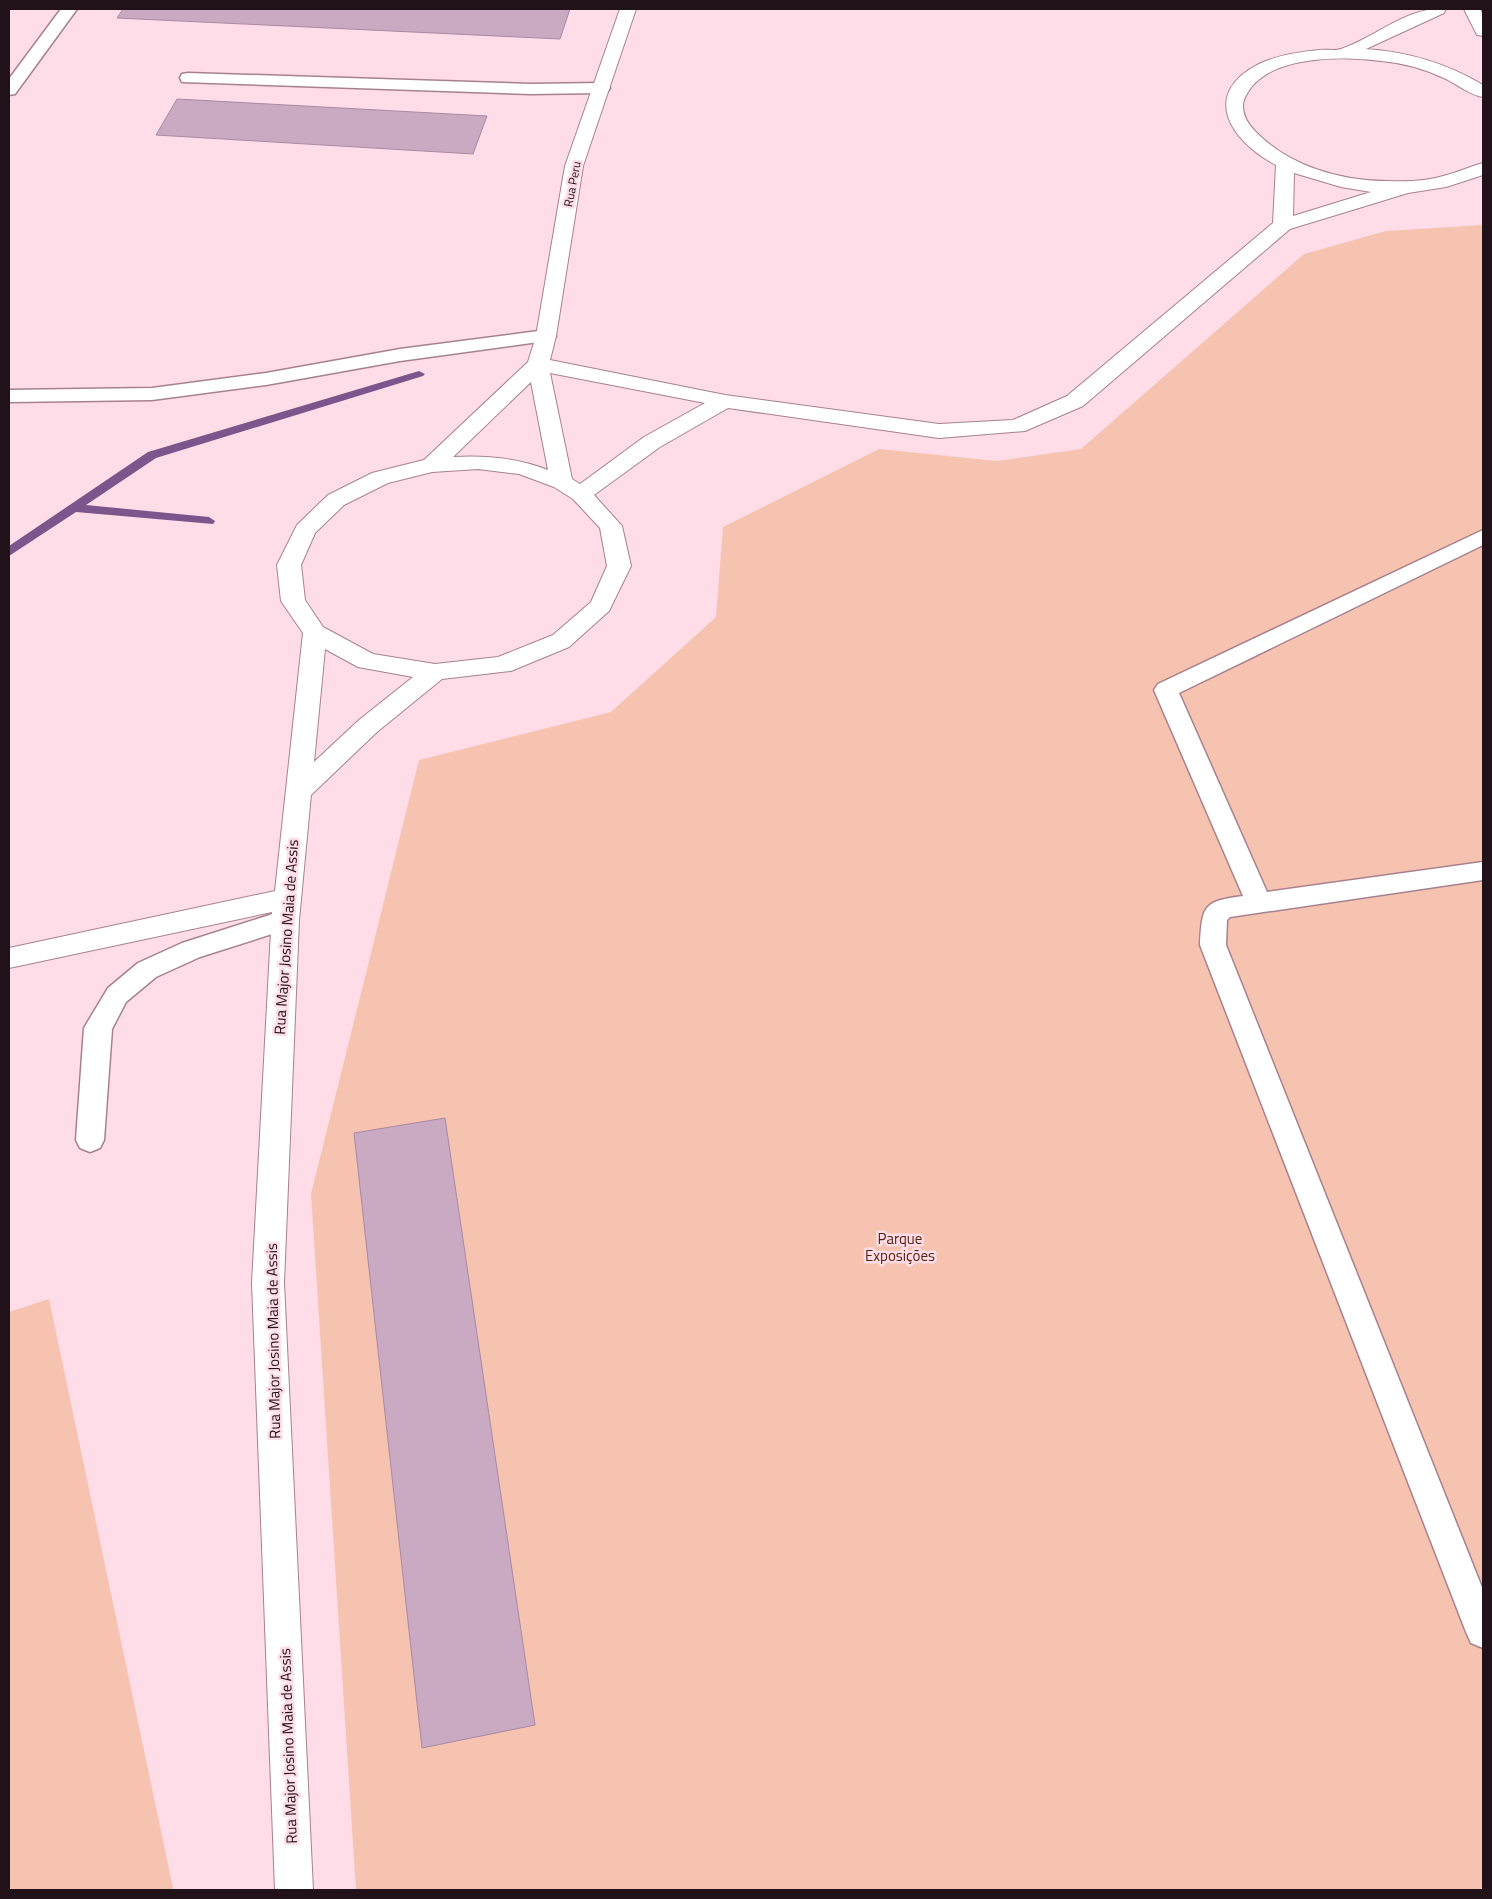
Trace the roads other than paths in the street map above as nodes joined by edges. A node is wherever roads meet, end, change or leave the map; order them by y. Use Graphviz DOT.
graph roads {
  1 [pos="69,9"];
  2 [pos="628,9"];
  3 [pos="1438,9"];
  4 [pos="1472,9"];
  5 [pos="1483,30"];
  6 [pos="1348,52"];
  7 [pos="188,78"];
  8 [pos="600,88"];
  9 [pos="9,90"];
  10 [pos="1483,92"];
  11 [pos="1285,163"];
  12 [pos="1483,169"];
  13 [pos="1406,187"];
  14 [pos="1283,225"];
  15 [pos="546,336"];
  16 [pos="538,364"];
  17 [pos="9,396"];
  18 [pos="725,401"];
  19 [pos="432,465"];
  20 [pos="571,488"];
  21 [pos="1483,537"];
  22 [pos="316,633"];
  23 [pos="435,672"];
  24 [pos="297,793"];
  25 [pos="1483,871"];
  26 [pos="1259,902"];
  27 [pos="285,909"];
  28 [pos="9,958"];
  29 [pos="90,1140"];
  30 [pos="1483,1632"];
  31 [pos="294,1890"];
  1 -- 9 [label="lane"];
  2 -- 8 [label="street, Rua Peru"];
  3 -- 6 [label="street"];
  4 -- 5 [label="street"];
  6 -- 10 [label="street"];
  6 -- 11 [label="street"];
  7 -- 8 [label="lane"];
  8 -- 15 [label="street, Rua Peru"];
  11 -- 13 [label="street"];
  11 -- 14 [label="street"];
  12 -- 13 [label="street"];
  13 -- 14 [label="street"];
  14 -- 18 [label="street"];
  15 -- 16 [label="street, Rua Peru"];
  15 -- 17 [label="lane"];
  16 -- 18 [label="street"];
  16 -- 19 [label="street"];
  16 -- 20 [label="street, Rua Peru"];
  18 -- 20 [label="street"];
  19 -- 20 [label="street"];
  19 -- 22 [label="street"];
  20 -- 23 [label="street"];
  21 -- 26 [label="lane"];
  22 -- 23 [label="street"];
  22 -- 24 [label="street, Rua Major Josino Maia de Assis"];
  23 -- 24 [label="street"];
  24 -- 27 [label="street, Rua Major Josino Maia de Assis"];
  25 -- 26 [label="lane"];
  26 -- 30 [label="lane"];
  27 -- 28 [label="street"];
  27 -- 29 [label="lane"];
  27 -- 31 [label="street, Rua Major Josino Maia de Assis"];
}
